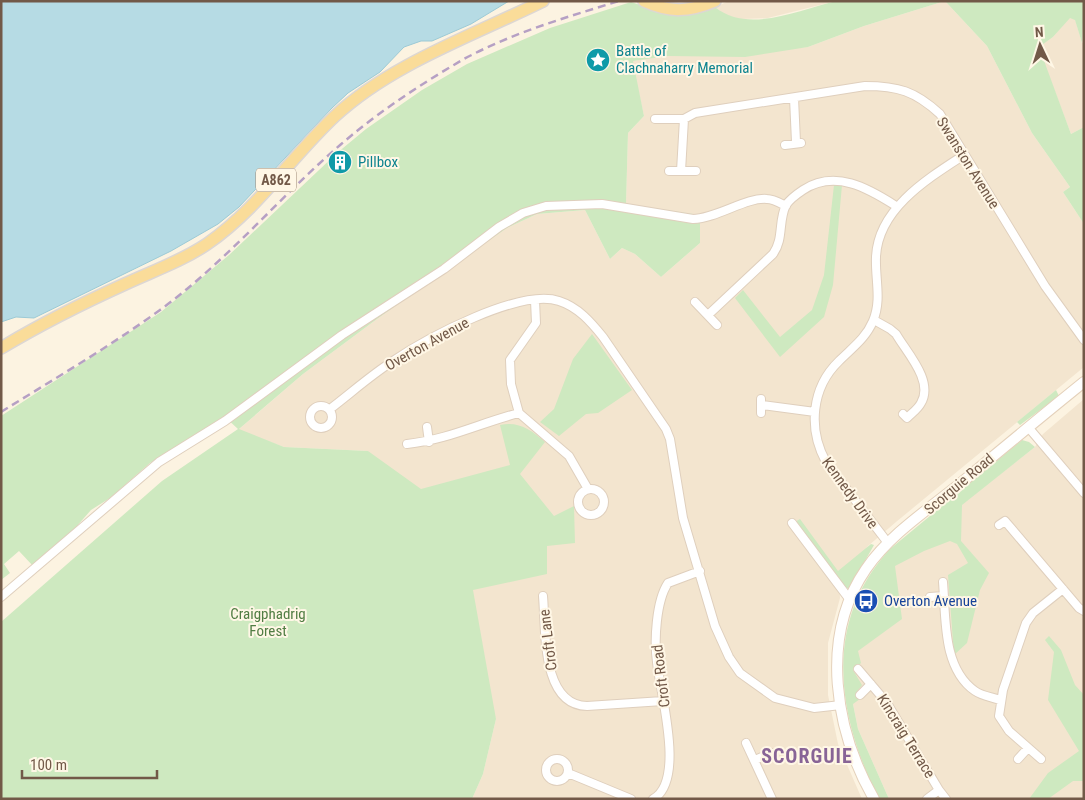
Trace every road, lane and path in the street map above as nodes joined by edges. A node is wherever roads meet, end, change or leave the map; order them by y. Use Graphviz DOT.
graph roads {
  1 [pos="543,1"];
  2 [pos="715,1"];
  3 [pos="648,3"];
  4 [pos="794,98"];
  5 [pos="655,119"];
  6 [pos="684,119"];
  7 [pos="785,145"];
  8 [pos="964,155"];
  9 [pos="668,171"];
  10 [pos="682,171"];
  11 [pos="696,171"];
  12 [pos="786,206"];
  13 [pos="896,206"];
  14 [pos="535,300"];
  15 [pos="695,302"];
  16 [pos="708,315"];
  17 [pos="874,320"];
  18 [pos="717,325"];
  19 [pos="1084,340"];
  20 [pos="1,348"];
  21 [pos="1084,382"];
  22 [pos="761,406"];
  23 [pos="330,409"];
  24 [pos="815,412"];
  25 [pos="519,413"];
  26 [pos="904,414"];
  27 [pos="427,427"];
  28 [pos="1028,428"];
  29 [pos="430,442"];
  30 [pos="407,444"];
  31 [pos="588,490"];
  32 [pos="1084,493"];
  33 [pos="792,523"];
  34 [pos="999,526"];
  35 [pos="888,543"];
  36 [pos="700,572"];
  37 [pos="943,582"];
  38 [pos="1063,589"];
  39 [pos="543,596"];
  40 [pos="944,596"];
  41 [pos="1,597"];
  42 [pos="930,597"];
  43 [pos="850,600"];
  44 [pos="1084,611"];
  45 [pos="858,669"];
  46 [pos="872,684"];
  47 [pos="860,695"];
  48 [pos="663,700"];
  49 [pos="1000,700"];
  50 [pos="841,705"];
  51 [pos="746,743"];
  52 [pos="1028,748"];
  53 [pos="771,753"];
  54 [pos="1018,759"];
  55 [pos="1041,759"];
  56 [pos="755,760"];
  57 [pos="568,774"];
  58 [pos="940,790"];
  59 [pos="631,799"];
  60 [pos="653,799"];
  61 [pos="772,799"];
  62 [pos="874,799"];
  63 [pos="927,799"];
  64 [pos="946,799"];
  1 -- 20 [label="main road, A862"];
  2 -- 3 [label="main road"];
  4 -- 6 [label="street, Swanston Avenue"];
  4 -- 7 [label="street"];
  4 -- 8 [label="street, Swanston Avenue"];
  5 -- 6 [label="street, Swanston Avenue"];
  6 -- 10 [label="street"];
  8 -- 13 [label="street, Kennedy Drive"];
  8 -- 19 [label="street, Swanston Avenue"];
  9 -- 10 [label="street"];
  10 -- 11 [label="street"];
  12 -- 13 [label="street"];
  12 -- 16 [label="street"];
  12 -- 41 [label="street"];
  13 -- 17 [label="street, Kennedy Drive"];
  14 -- 23 [label="street, Overton Avenue"];
  14 -- 25 [label="street"];
  14 -- 36 [label="street, Overton Avenue"];
  15 -- 16 [label="street"];
  16 -- 18 [label="street"];
  17 -- 24 [label="street, Kennedy Drive"];
  17 -- 26 [label="street"];
  21 -- 28 [label="street, Scorguie Road"];
  22 -- 24 [label="street"];
  24 -- 35 [label="street, Kennedy Drive"];
  25 -- 29 [label="street"];
  25 -- 31 [label="street"];
  27 -- 29 [label="street"];
  28 -- 32 [label="street"];
  28 -- 35 [label="street, Scorguie Road"];
  29 -- 30 [label="street"];
  33 -- 43 [label="street"];
  34 -- 38 [label="street"];
  35 -- 43 [label="street, Scorguie Road"];
  36 -- 48 [label="street, Croft Road"];
  36 -- 50 [label="street, Overton Avenue"];
  37 -- 40 [label="street"];
  38 -- 44 [label="street"];
  38 -- 49 [label="street"];
  39 -- 48 [label="street, Croft Lane"];
  40 -- 42 [label="street"];
  40 -- 49 [label="street"];
  43 -- 50 [label="street, Scorguie Road"];
  45 -- 46 [label="street, Kincraig Terrace"];
  46 -- 47 [label="street, Kincraig Terrace"];
  46 -- 58 [label="street, Kincraig Terrace"];
  48 -- 60 [label="street, Croft Road"];
  49 -- 52 [label="street"];
  50 -- 62 [label="street, Scorguie Road"];
  51 -- 56 [label="street"];
  52 -- 54 [label="street"];
  52 -- 55 [label="street"];
  53 -- 56 [label="street"];
  56 -- 61 [label="street"];
  57 -- 59 [label="street"];
  58 -- 63 [label="street, Kincraig Terrace"];
  58 -- 64 [label="street, Kincraig Terrace"];
}
